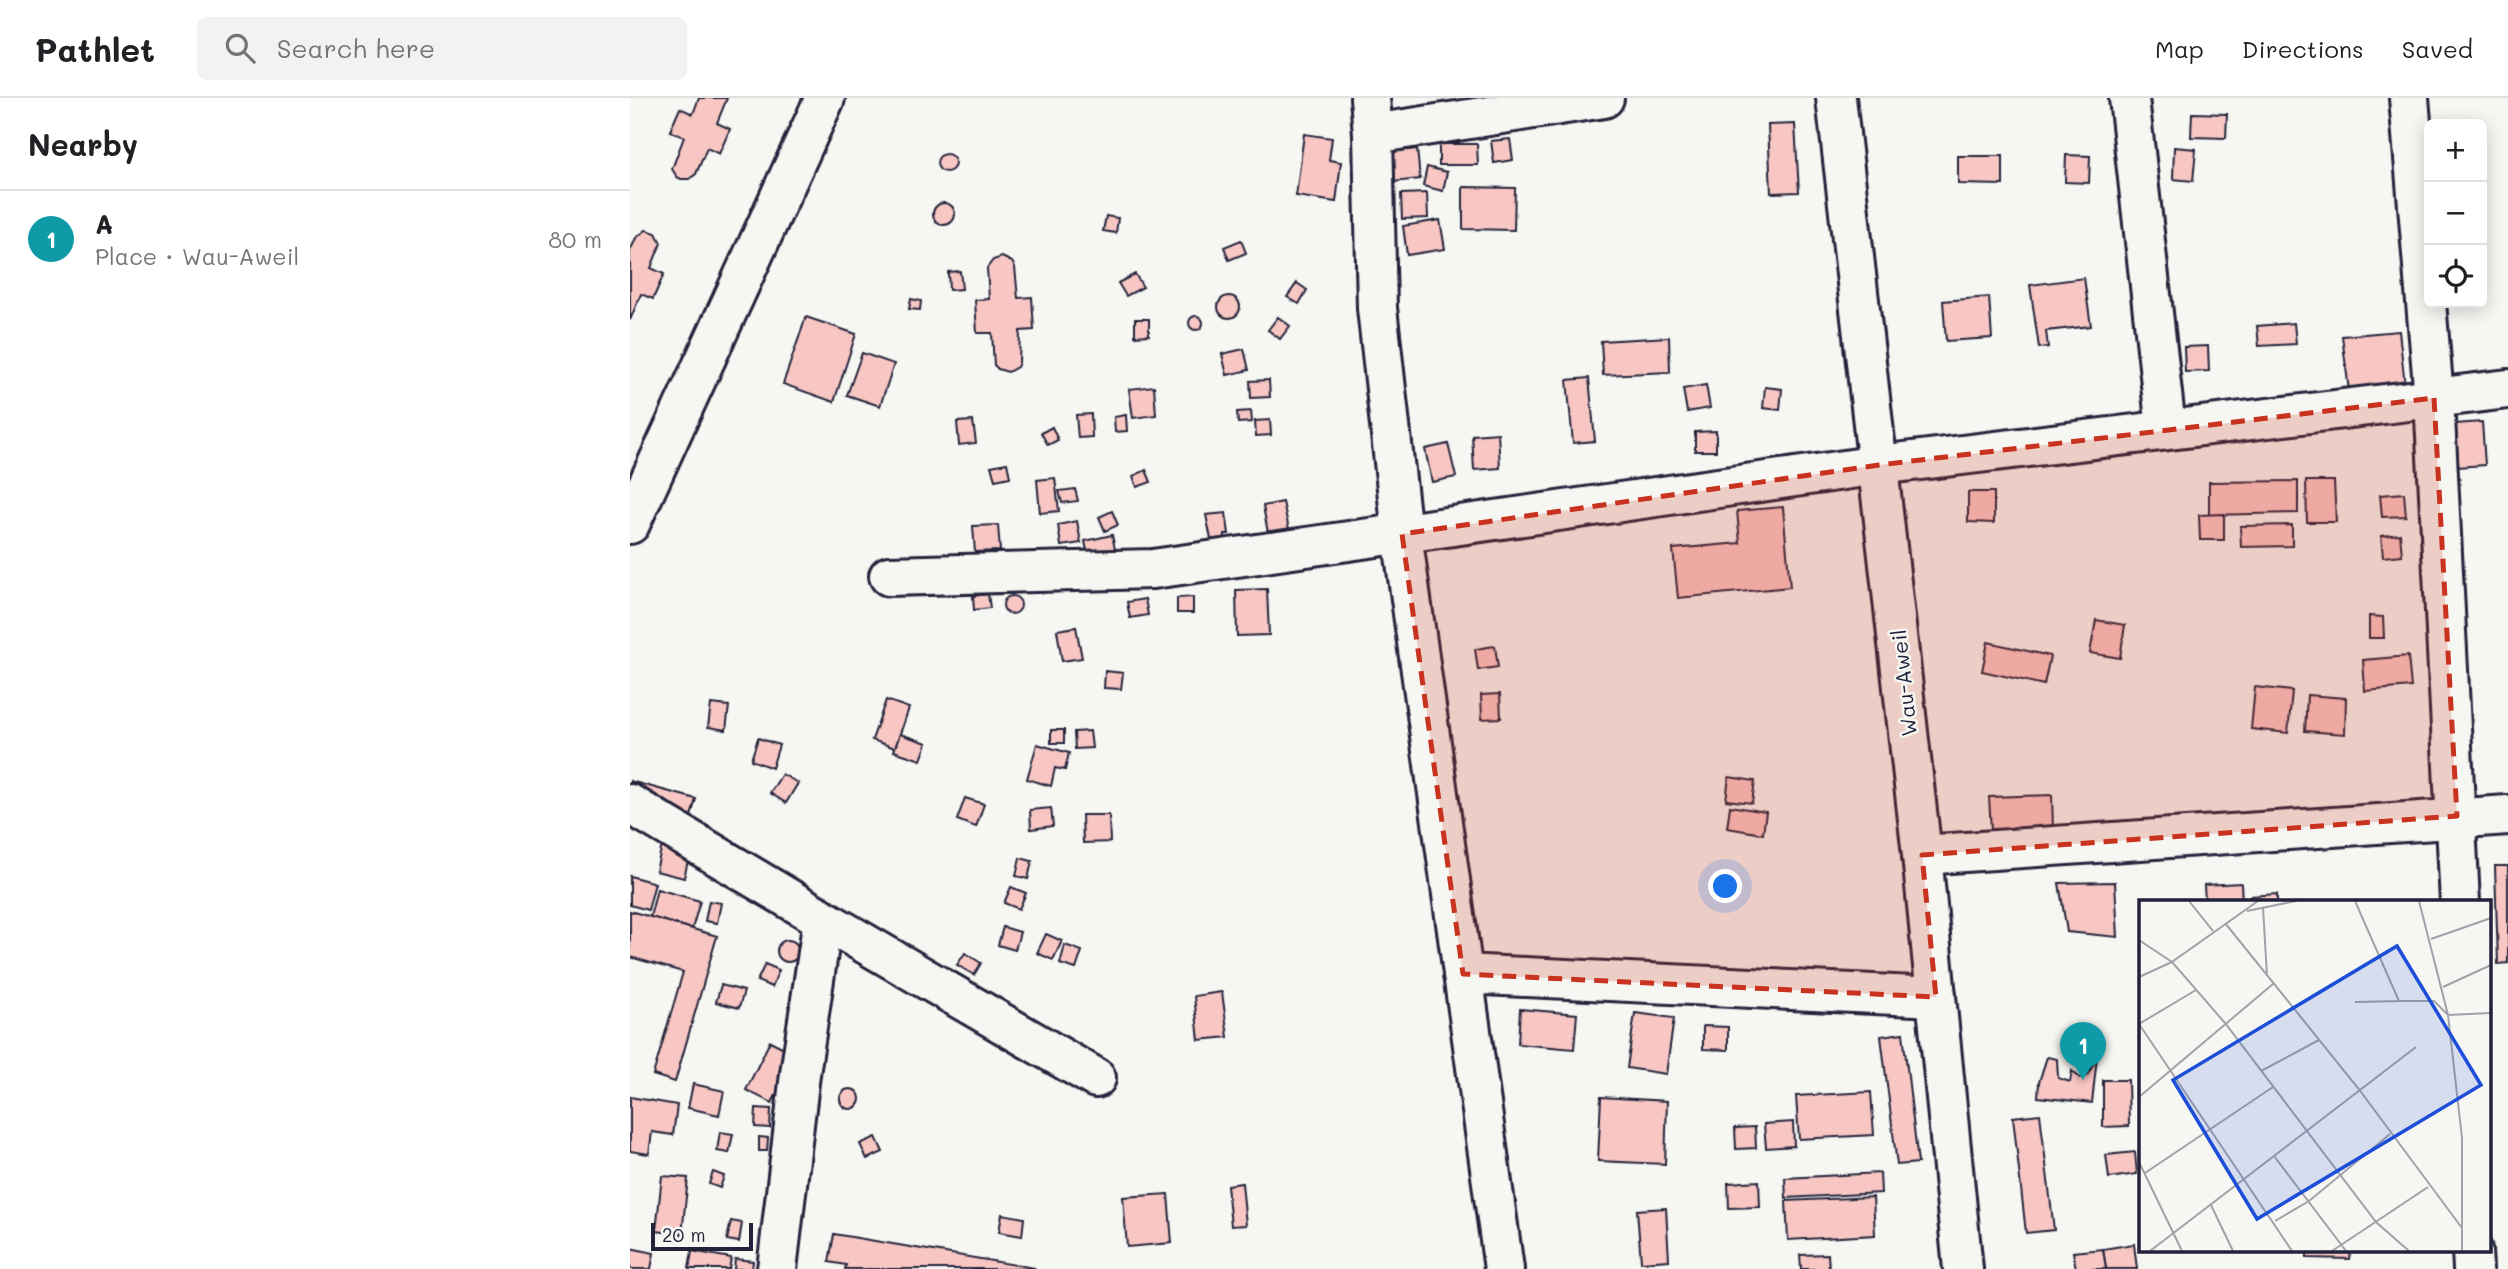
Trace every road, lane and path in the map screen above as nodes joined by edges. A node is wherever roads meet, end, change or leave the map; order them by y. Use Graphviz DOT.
graph roads {
  1 [pos="825,98"];
  2 [pos="1604,98"];
  3 [pos="1836,98"];
  4 [pos="2129,98"];
  5 [pos="2409,98"];
  6 [pos="1371,116"];
  7 [pos="2508,389"];
  8 [pos="2434,397"];
  9 [pos="2166,429"];
  10 [pos="1879,465"];
  11 [pos="630,524"];
  12 [pos="1402,534"];
  13 [pos="889,576"];
  14 [pos="630,804"];
  15 [pos="2508,815"];
  16 [pos="2457,816"];
  17 [pos="1922,855"];
  18 [pos="2460,900"];
  19 [pos="823,919"];
  20 [pos="1463,974"];
  21 [pos="1936,997"];
  22 [pos="1096,1077"];
  23 [pos="777,1269"];
  24 [pos="1504,1269"];
  25 [pos="1964,1269"];
  1 -- 11 [label="street"];
  2 -- 6 [label="street"];
  3 -- 10 [label="street, Wau-Aweil"];
  4 -- 9 [label="street"];
  5 -- 8 [label="street"];
  6 -- 12 [label="street"];
  7 -- 8 [label="street"];
  8 -- 9 [label="street"];
  8 -- 16 [label="street"];
  9 -- 10 [label="street"];
  10 -- 12 [label="street"];
  10 -- 17 [label="street, Wau-Aweil"];
  12 -- 13 [label="street"];
  12 -- 20 [label="street"];
  14 -- 19 [label="street"];
  15 -- 16 [label="street"];
  16 -- 17 [label="street"];
  16 -- 18 [label="street"];
  17 -- 21 [label="street, Wau-Aweil"];
  19 -- 22 [label="street"];
  19 -- 23 [label="street"];
  20 -- 21 [label="street"];
  20 -- 24 [label="street"];
  21 -- 25 [label="street, Wau-Aweil"];
}
